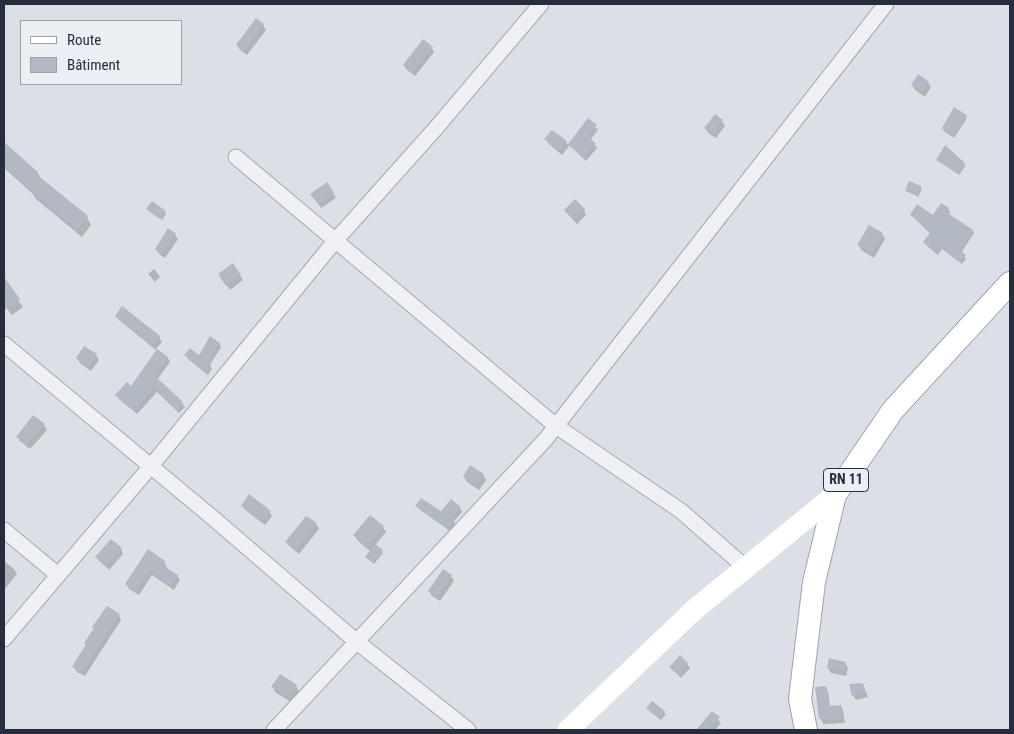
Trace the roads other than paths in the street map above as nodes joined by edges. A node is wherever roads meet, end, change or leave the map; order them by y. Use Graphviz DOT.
graph roads {
  1 [pos="541,4"];
  2 [pos="886,4"];
  3 [pos="236,157"];
  4 [pos="336,241"];
  5 [pos="1010,282"];
  6 [pos="4,344"];
  7 [pos="556,426"];
  8 [pos="151,466"];
  9 [pos="835,495"];
  10 [pos="4,530"];
  11 [pos="746,568"];
  12 [pos="58,575"];
  13 [pos="4,640"];
  14 [pos="357,642"];
  15 [pos="274,730"];
  16 [pos="468,730"];
  17 [pos="568,730"];
  18 [pos="806,730"];
  1 -- 4 [label="street"];
  2 -- 7 [label="street"];
  3 -- 4 [label="street"];
  4 -- 7 [label="street"];
  4 -- 8 [label="street"];
  5 -- 9 [label="main road, RN 11"];
  6 -- 8 [label="street"];
  7 -- 11 [label="street"];
  7 -- 14 [label="street"];
  8 -- 12 [label="street"];
  8 -- 14 [label="street"];
  9 -- 11 [label="street"];
  9 -- 18 [label="main road, RN 11"];
  10 -- 12 [label="street"];
  11 -- 17 [label="street"];
  12 -- 13 [label="street"];
  14 -- 15 [label="street"];
  14 -- 16 [label="street"];
}
